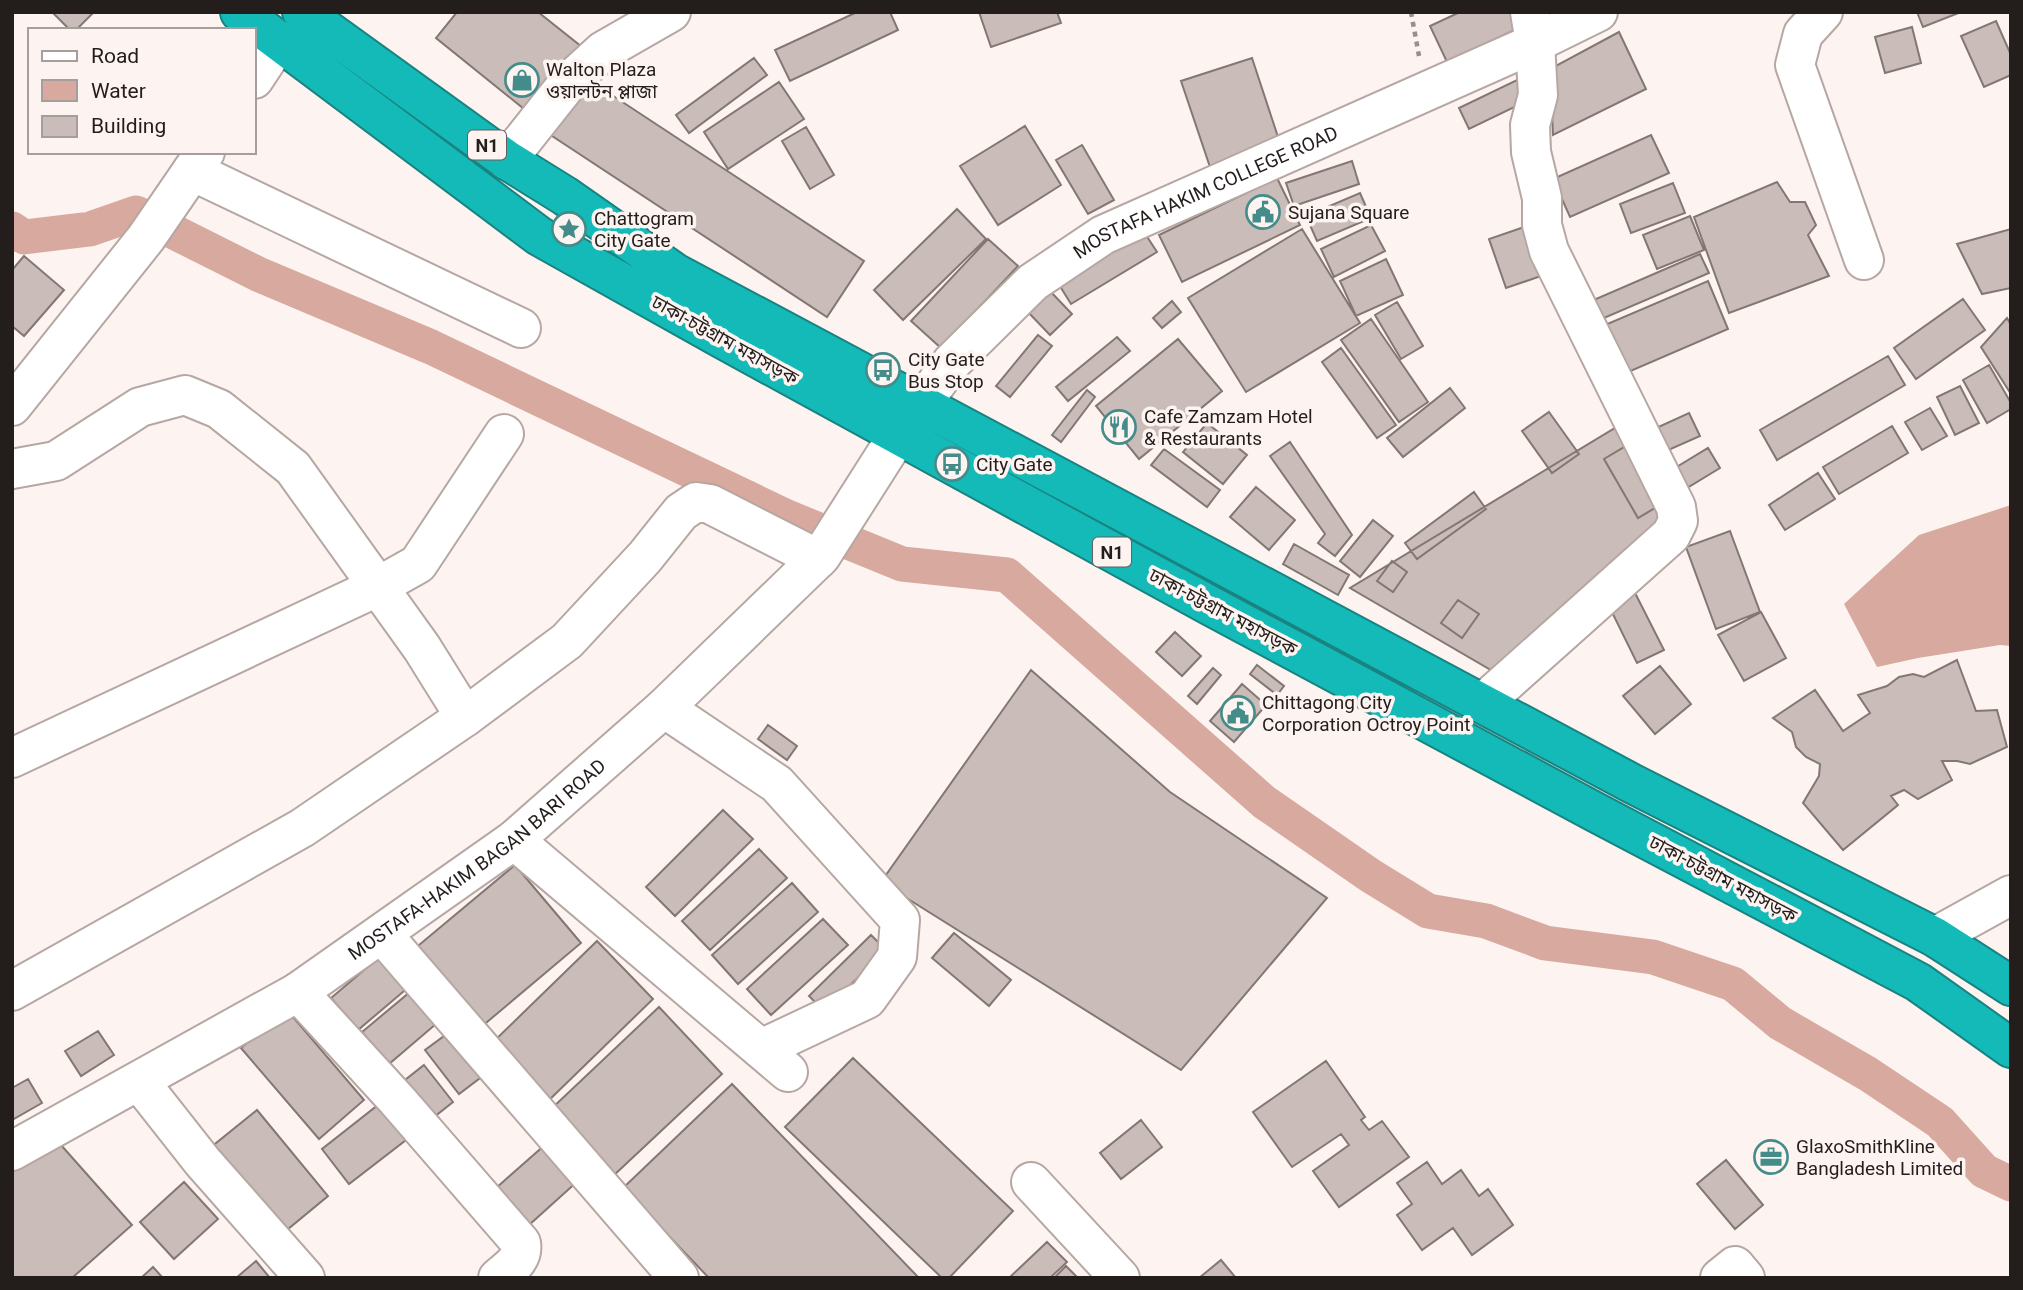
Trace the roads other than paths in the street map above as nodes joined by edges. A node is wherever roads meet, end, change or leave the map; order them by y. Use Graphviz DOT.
graph roads {
  1 [pos="671,12"];
  2 [pos="1598,12"];
  3 [pos="1823,12"];
  4 [pos="246,14"];
  5 [pos="290,27"];
  6 [pos="1533,28"];
  7 [pos="256,76"];
  8 [pos="507,160"];
  9 [pos="198,162"];
  10 [pos="1864,260"];
  11 [pos="521,328"];
  12 [pos="922,403"];
  13 [pos="12,406"];
  14 [pos="504,434"];
  15 [pos="898,435"];
  16 [pos="12,469"];
  17 [pos="820,558"];
  18 [pos="377,587"];
  19 [pos="1483,703"];
  20 [pos="664,708"];
  21 [pos="465,717"];
  22 [pos="12,758"];
  23 [pos="514,840"];
  24 [pos="2011,895"];
  25 [pos="382,934"];
  26 [pos="1934,937"];
  27 [pos="2011,986"];
  28 [pos="12,990"];
  29 [pos="298,992"];
  30 [pos="2011,1048"];
  31 [pos="139,1081"];
  32 [pos="12,1152"];
  33 [pos="1031,1182"];
  34 [pos="305,1278"];
  35 [pos="498,1278"];
  36 [pos="679,1278"];
  37 [pos="1120,1278"];
  38 [pos="1720,1278"];
  39 [pos="1745,1278"];
  1 -- 8 [label="street"];
  2 -- 6 [label="street, MOSTAFA HAKIM COLLEGE ROAD"];
  3 -- 10 [label="street"];
  4 -- 5 [label="highway, ঢাকা-চট্টগ্রাম মহাসড়ক / N1"];
  5 -- 7 [label="street"];
  5 -- 8 [label="highway, ঢাকা-চট্টগ্রাম মহাসড়ক / N1"];
  5 -- 15 [label="highway, ঢাকা-চট্টগ্রাম মহাসড়ক / N1"];
  6 -- 12 [label="street, MOSTAFA HAKIM COLLEGE ROAD"];
  6 -- 19 [label="street"];
  8 -- 12 [label="highway, ঢাকা-চট্টগ্রাম মহাসড়ক / N1"];
  9 -- 11 [label="street"];
  9 -- 13 [label="street"];
  12 -- 19 [label="highway, ঢাকা-চট্টগ্রাম মহাসড়ক / N1"];
  14 -- 18 [label="street"];
  15 -- 17 [label="street, MOSTAFA-HAKIM BAGAN BARI ROAD"];
  15 -- 30 [label="highway, ঢাকা-চট্টগ্রাম মহাসড়ক / N1"];
  16 -- 18 [label="street"];
  17 -- 20 [label="street, MOSTAFA-HAKIM BAGAN BARI ROAD"];
  17 -- 21 [label="street"];
  18 -- 21 [label="street"];
  18 -- 22 [label="street"];
  19 -- 26 [label="highway, ঢাকা-চট্টগ্রাম মহাসড়ক / N1"];
  20 -- 23 [label="street, MOSTAFA-HAKIM BAGAN BARI ROAD"];
  20 -- 23 [label="street"];
  21 -- 28 [label="street"];
  23 -- 25 [label="street, MOSTAFA-HAKIM BAGAN BARI ROAD"];
  24 -- 26 [label="street"];
  25 -- 29 [label="street, MOSTAFA-HAKIM BAGAN BARI ROAD"];
  25 -- 36 [label="street"];
  26 -- 27 [label="highway, ঢাকা-চট্টগ্রাম মহাসড়ক / N1"];
  29 -- 31 [label="street, MOSTAFA-HAKIM BAGAN BARI ROAD"];
  29 -- 35 [label="street"];
  31 -- 32 [label="street, MOSTAFA-HAKIM BAGAN BARI ROAD"];
  31 -- 34 [label="street"];
  33 -- 37 [label="street"];
  38 -- 39 [label="street"];
}
